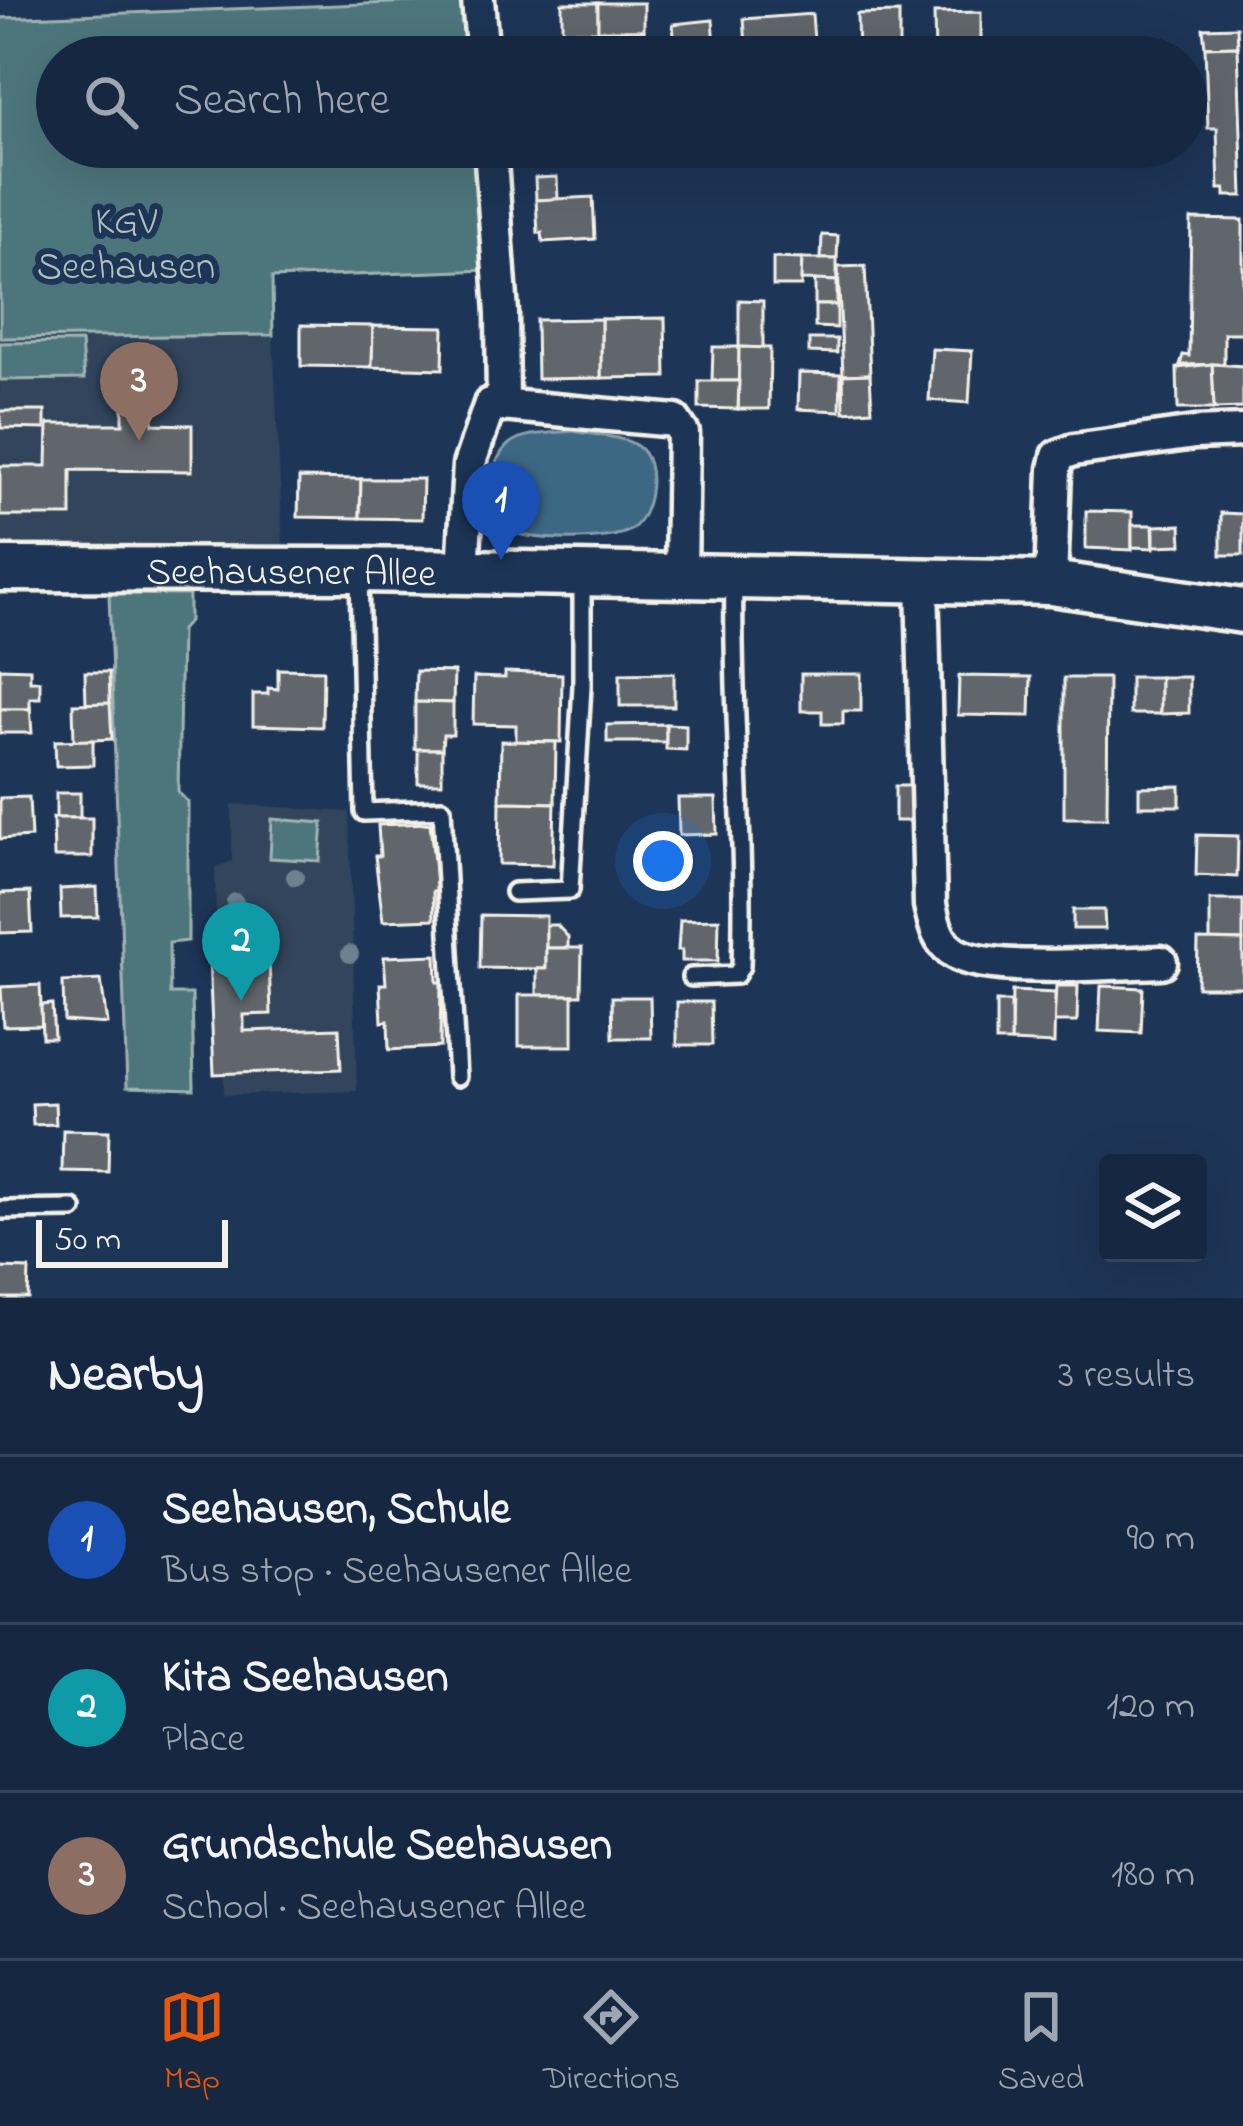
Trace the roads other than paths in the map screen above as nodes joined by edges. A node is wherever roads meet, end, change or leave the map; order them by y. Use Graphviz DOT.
graph roads {
  1 [pos="478,0"];
  2 [pos="481,36"];
  3 [pos="492,168"];
  4 [pos="502,406"];
  5 [pos="1243,431"];
  6 [pos="0,568"];
  7 [pos="358,570"];
  8 [pos="463,572"];
  9 [pos="582,574"];
  10 [pos="682,576"];
  11 [pos="734,576"];
  12 [pos="922,581"];
  13 [pos="1052,583"];
  14 [pos="1243,611"];
  15 [pos="514,892"];
  16 [pos="1161,962"];
  17 [pos="691,977"];
  18 [pos="457,1077"];
  19 [pos="73,1209"];
  20 [pos="0,1210"];
  1 -- 2 [label="street"];
  3 -- 4 [label="street"];
  4 -- 8 [label="street"];
  4 -- 10 [label="street"];
  5 -- 13 [label="street"];
  6 -- 7 [label="street, Seehausener Allee"];
  7 -- 8 [label="street, Seehausener Allee"];
  7 -- 18 [label="lane"];
  8 -- 9 [label="street, Seehausener Allee"];
  9 -- 10 [label="street, Seehausener Allee"];
  9 -- 15 [label="lane"];
  10 -- 11 [label="street, Seehausener Allee"];
  11 -- 12 [label="street, Seehausener Allee"];
  11 -- 17 [label="lane"];
  12 -- 13 [label="street, Seehausener Allee"];
  12 -- 16 [label="street"];
  13 -- 14 [label="street, Seehausener Allee"];
  19 -- 20 [label="lane"];
}
